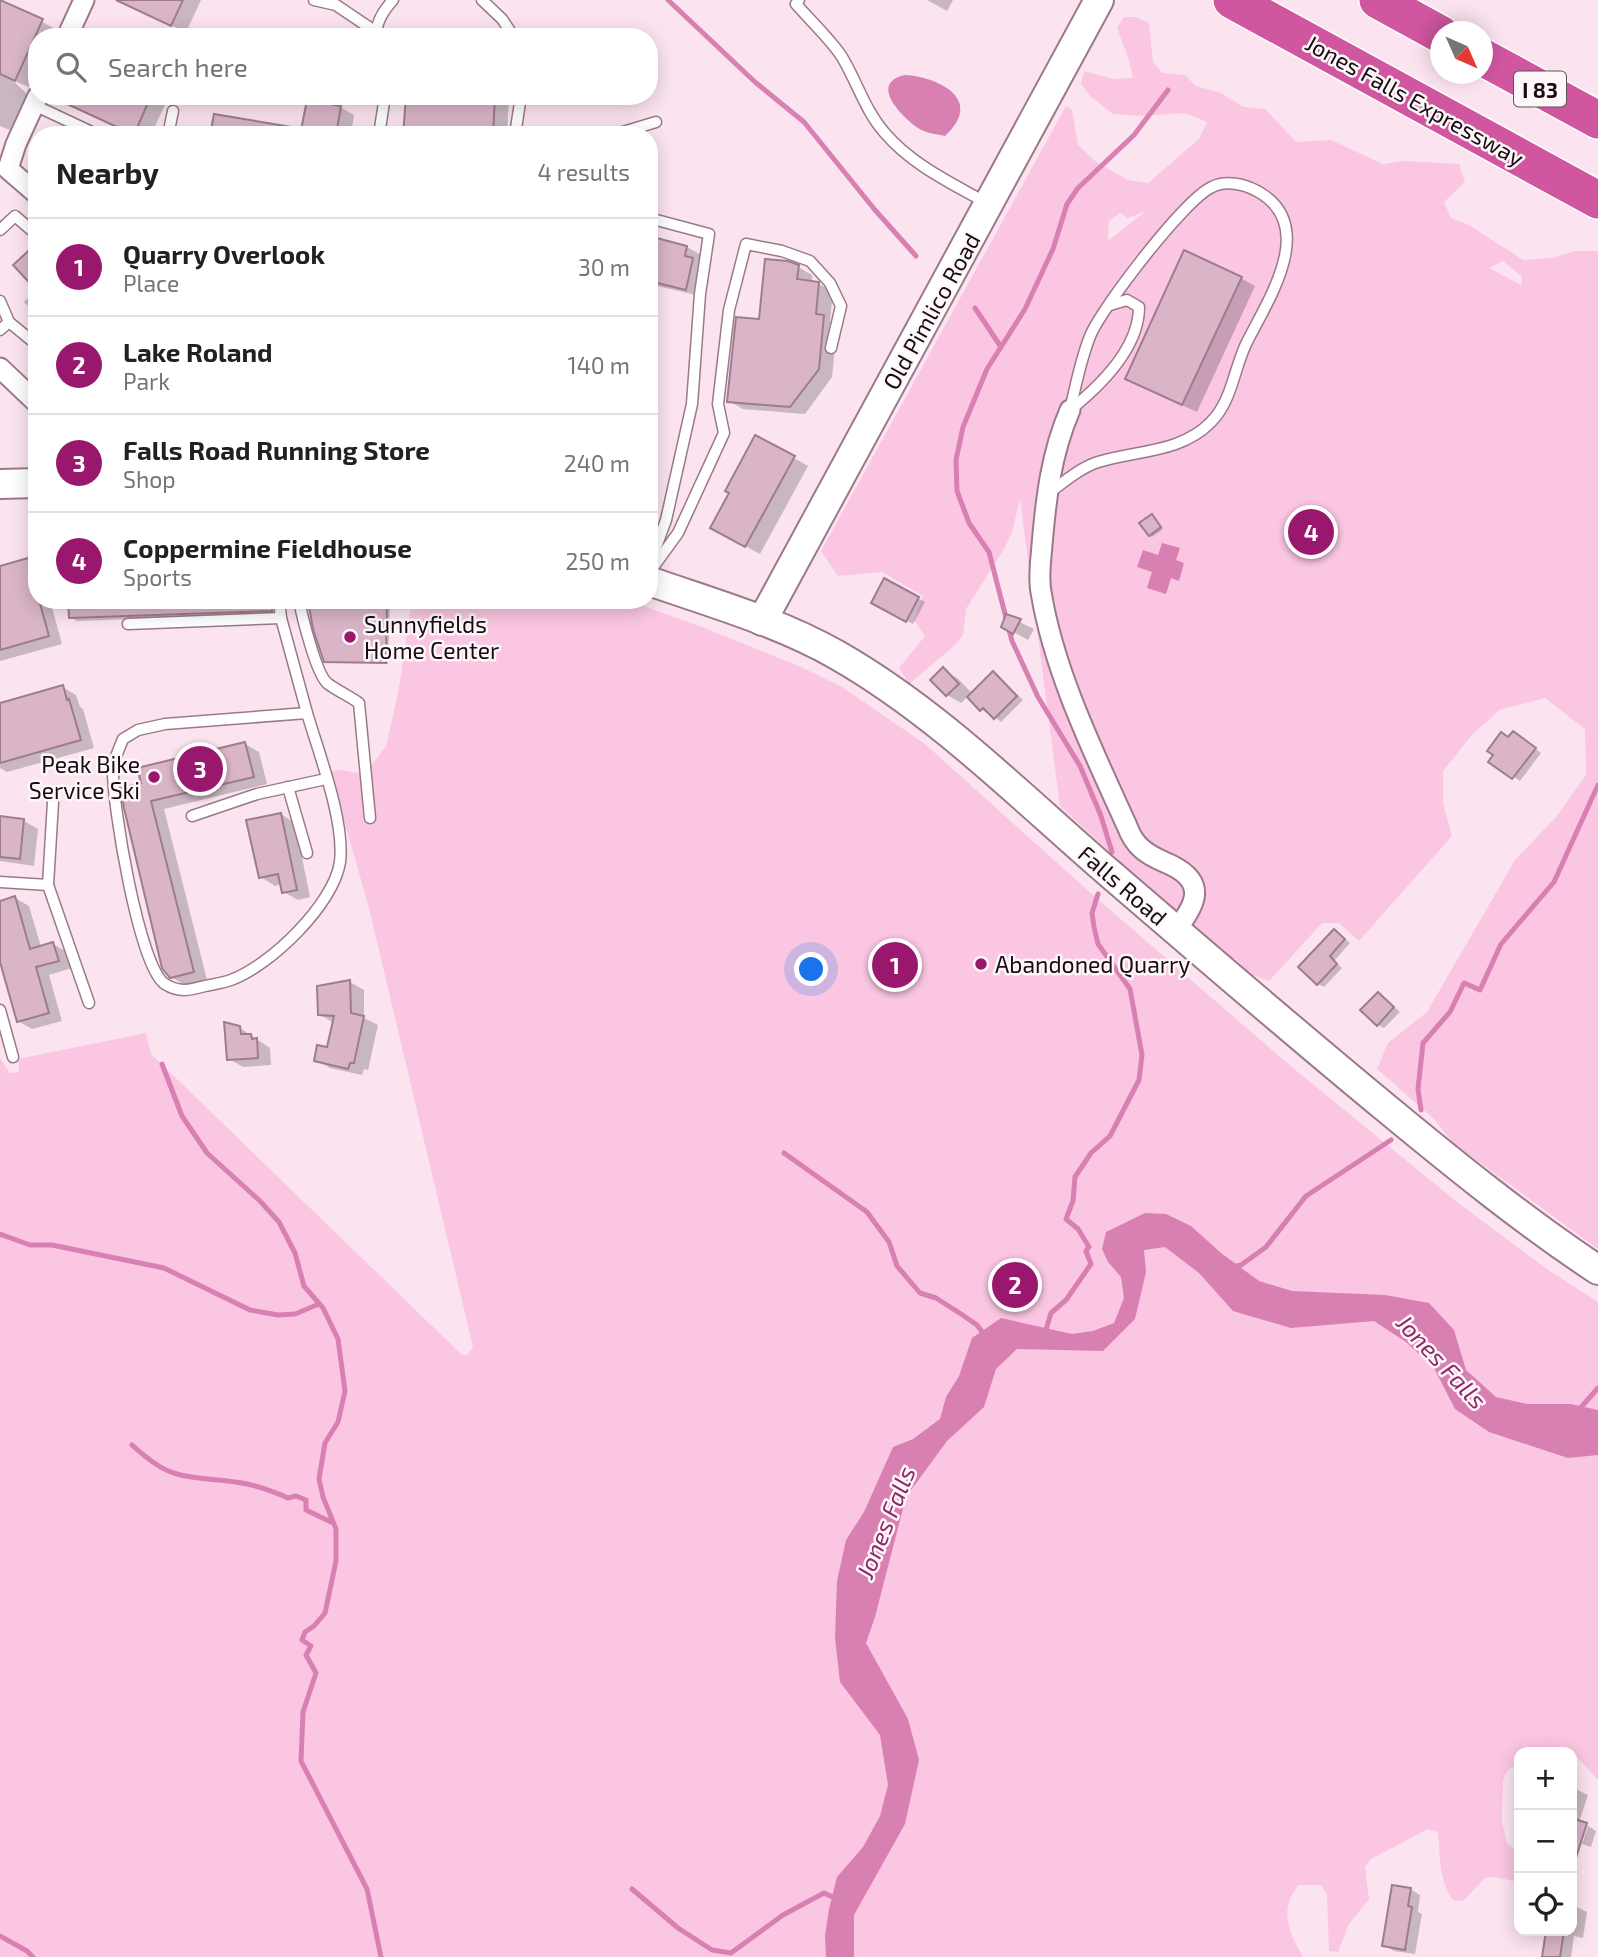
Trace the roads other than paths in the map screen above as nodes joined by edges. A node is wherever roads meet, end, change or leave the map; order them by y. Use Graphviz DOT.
graph roads {
  1 [pos="84,0"];
  2 [pos="314,0"];
  3 [pos="393,0"];
  4 [pos="482,0"];
  5 [pos="799,0"];
  6 [pos="1099,0"];
  7 [pos="1232,0"];
  8 [pos="1378,0"];
  9 [pos="70,28"];
  10 [pos="368,28"];
  11 [pos="378,28"];
  12 [pos="508,28"];
  13 [pos="1430,29"];
  14 [pos="1493,63"];
  15 [pos="34,105"];
  16 [pos="45,105"];
  17 [pos="384,105"];
  18 [pos="520,105"];
  19 [pos="173,111"];
  20 [pos="1598,120"];
  21 [pos="656,121"];
  22 [pos="82,126"];
  23 [pos="170,126"];
  24 [pos="380,126"];
  25 [pos="516,126"];
  26 [pos="641,126"];
  27 [pos="28,186"];
  28 [pos="1598,200"];
  29 [pos="989,204"];
  30 [pos="658,220"];
  31 [pos="28,227"];
  32 [pos="0,230"];
  33 [pos="0,301"];
  34 [pos="1107,306"];
  35 [pos="9,321"];
  36 [pos="0,330"];
  37 [pos="28,337"];
  38 [pos="831,348"];
  39 [pos="0,369"];
  40 [pos="28,395"];
  41 [pos="1070,410"];
  42 [pos="28,483"];
  43 [pos="0,484"];
  44 [pos="1046,495"];
  45 [pos="658,542"];
  46 [pos="658,561"];
  47 [pos="658,584"];
  48 [pos="280,609"];
  49 [pos="301,609"];
  50 [pos="281,618"];
  51 [pos="762,621"];
  52 [pos="128,624"];
  53 [pos="307,713"];
  54 [pos="326,779"];
  55 [pos="288,787"];
  56 [pos="53,802"];
  57 [pos="192,816"];
  58 [pos="370,818"];
  59 [pos="307,853"];
  60 [pos="0,882"];
  61 [pos="48,885"];
  62 [pos="1176,930"];
  63 [pos="89,1003"];
  64 [pos="0,1010"];
  65 [pos="13,1057"];
  66 [pos="1598,1270"];
  1 -- 9 [label="street"];
  2 -- 10 [label="lane"];
  3 -- 11 [label="lane"];
  4 -- 12 [label="lane"];
  5 -- 29 [label="lane"];
  6 -- 29 [label="main road, Old Pimlico Road"];
  7 -- 28 [label="highway, Jones Falls Expressway"];
  8 -- 13 [label="highway"];
  14 -- 20 [label="highway, I 83"];
  15 -- 27 [label="street"];
  16 -- 22 [label="lane"];
  17 -- 24 [label="lane"];
  18 -- 25 [label="lane"];
  19 -- 23 [label="lane"];
  21 -- 26 [label="lane"];
  29 -- 51 [label="main road, Old Pimlico Road"];
  30 -- 45 [label="lane"];
  31 -- 32 [label="lane"];
  33 -- 35 [label="lane"];
  34 -- 41 [label="lane"];
  34 -- 41 [label="lane"];
  34 -- 44 [label="lane"];
  35 -- 36 [label="lane"];
  35 -- 37 [label="lane"];
  38 -- 46 [label="lane"];
  39 -- 40 [label="street"];
  41 -- 44 [label="street"];
  42 -- 43 [label="main road"];
  44 -- 62 [label="street"];
  47 -- 51 [label="main road, Falls Road"];
  48 -- 50 [label="lane"];
  49 -- 58 [label="lane"];
  50 -- 52 [label="lane"];
  50 -- 53 [label="lane"];
  51 -- 62 [label="main road, Falls Road"];
  53 -- 54 [label="lane"];
  53 -- 54 [label="lane"];
  54 -- 55 [label="lane"];
  55 -- 57 [label="lane"];
  55 -- 59 [label="lane"];
  56 -- 61 [label="lane"];
  60 -- 61 [label="lane"];
  61 -- 63 [label="lane"];
  62 -- 66 [label="main road, Falls Road"];
  64 -- 65 [label="lane"];
}
